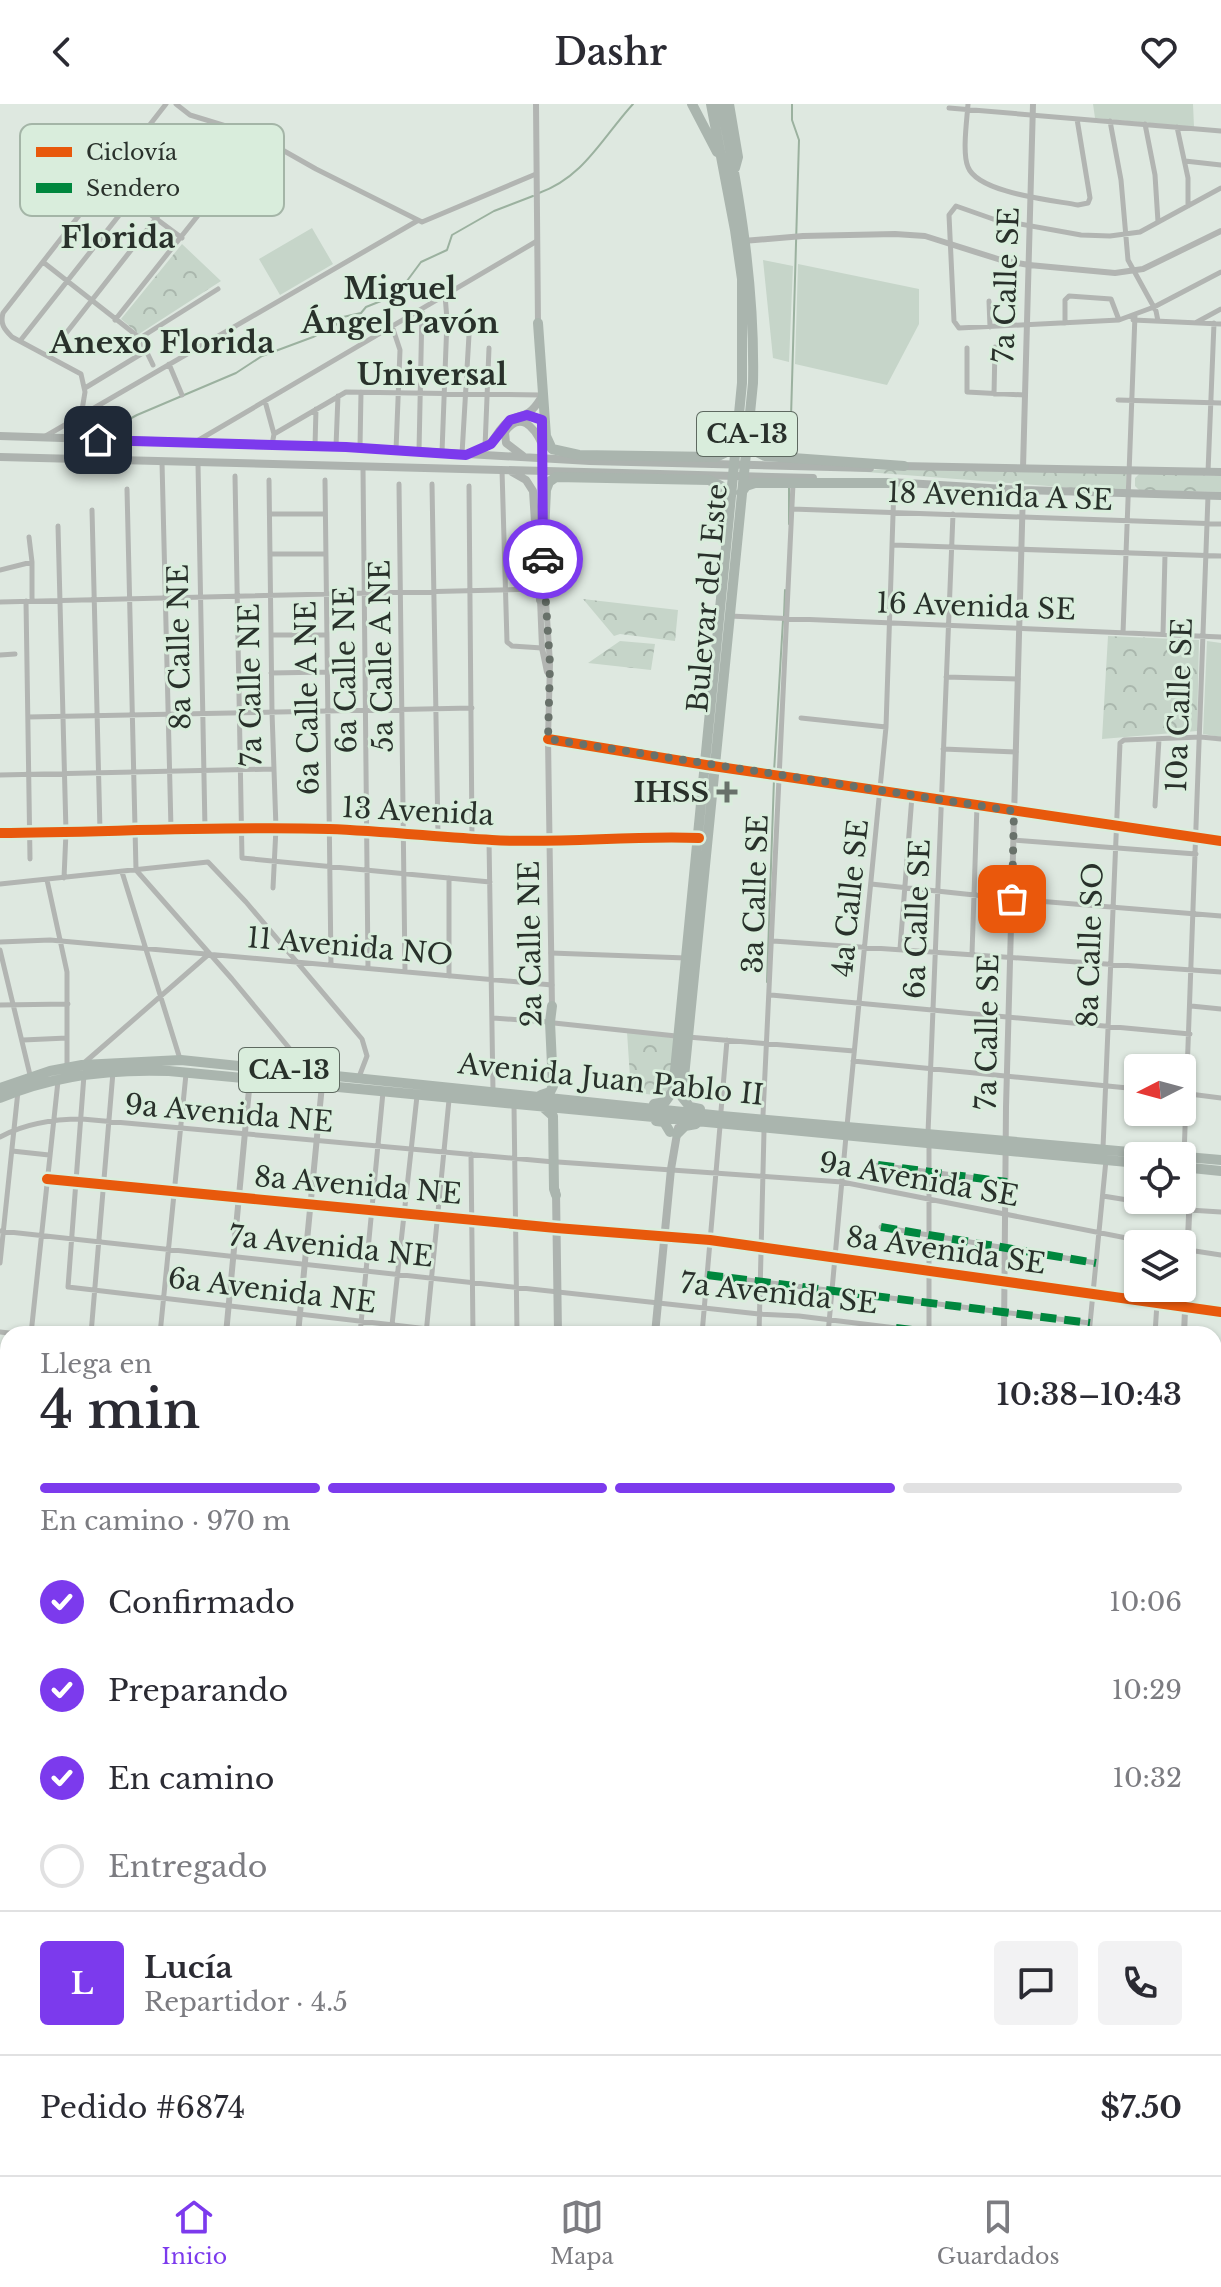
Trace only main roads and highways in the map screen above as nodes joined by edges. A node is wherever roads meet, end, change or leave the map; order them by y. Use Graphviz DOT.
graph roads {
  1 [pos="694,104"];
  2 [pos="708,104"];
  3 [pos="720,104"];
  4 [pos="729,104"];
  5 [pos="722,161"];
  6 [pos="734,173"];
  7 [pos="538,323"];
  8 [pos="541,397"];
  9 [pos="527,415"];
  10 [pos="542,420"];
  11 [pos="747,434"];
  12 [pos="0,436"];
  13 [pos="346,447"];
  14 [pos="735,448"];
  15 [pos="542,449"];
  16 [pos="464,454"];
  17 [pos="579,455"];
  18 [pos="0,457"];
  19 [pos="528,458"];
  20 [pos="560,460"];
  21 [pos="904,466"];
  22 [pos="345,467"];
  23 [pos="505,470"];
  24 [pos="727,470"];
  25 [pos="758,471"];
  26 [pos="1221,472"];
  27 [pos="579,474"];
  28 [pos="894,483"];
  29 [pos="741,494"];
  30 [pos="1221,496"];
  31 [pos="729,510"];
  32 [pos="543,556"];
  33 [pos="540,600"];
  34 [pos="711,766"];
  35 [pos="690,958"];
  36 [pos="552,1016"];
  37 [pos="78,1068"];
  38 [pos="555,1086"];
  39 [pos="0,1088"];
  40 [pos="677,1094"];
  41 [pos="534,1096"];
  42 [pos="0,1098"];
  43 [pos="641,1103"];
  44 [pos="574,1105"];
  45 [pos="542,1107"];
  46 [pos="718,1111"];
  47 [pos="555,1119"];
  48 [pos="641,1120"];
  49 [pos="716,1126"];
  50 [pos="806,1127"];
  51 [pos="847,1130"];
  52 [pos="674,1133"];
  53 [pos="929,1139"];
  54 [pos="1104,1155"];
  55 [pos="1124,1157"];
  56 [pos="1124,1160"];
  57 [pos="1221,1160"];
  58 [pos="1196,1163"];
  59 [pos="1196,1166"];
  60 [pos="1221,1171"];
  61 [pos="556,1189"];
  62 [pos="558,1326"];
  63 [pos="656,1326"];
  1 -- 2 [label="highway"];
  1 -- 5 [label="highway"];
  2 -- 5 [label="highway, Bulevar del Este / CA-13"];
  3 -- 6 [label="highway, Bulevar del Este / CA-13"];
  4 -- 6 [label="highway"];
  5 -- 14 [label="highway, Bulevar del Este / CA-13"];
  6 -- 11 [label="highway, Bulevar del Este / CA-13"];
  7 -- 17 [label="highway"];
  8 -- 9 [label="main road"];
  9 -- 10 [label="main road"];
  9 -- 16 [label="main road"];
  11 -- 21 [label="highway"];
  11 -- 29 [label="highway, Bulevar del Este / CA-13"];
  12 -- 13 [label="main road"];
  13 -- 16 [label="main road"];
  13 -- 22 [label="main road"];
  14 -- 17 [label="highway"];
  14 -- 31 [label="highway, Bulevar del Este / CA-13"];
  15 -- 19 [label="main road"];
  16 -- 19 [label="main road"];
  17 -- 20 [label="highway"];
  18 -- 22 [label="main road"];
  19 -- 20 [label="main road"];
  20 -- 24 [label="main road"];
  21 -- 25 [label="main road"];
  21 -- 26 [label="main road"];
  22 -- 23 [label="main road"];
  23 -- 27 [label="main road"];
  23 -- 33 [label="main road"];
  24 -- 25 [label="main road"];
  24 -- 27 [label="main road"];
  25 -- 28 [label="main road"];
  27 -- 31 [label="highway"];
  27 -- 32 [label="highway"];
  28 -- 29 [label="highway"];
  28 -- 30 [label="main road"];
  29 -- 34 [label="highway, Bulevar del Este / CA-13"];
  31 -- 34 [label="highway, Bulevar del Este / CA-13"];
  34 -- 35 [label="highway, Bulevar del Este / CA-13"];
  34 -- 35 [label="highway, Bulevar del Este / CA-13"];
  35 -- 40 [label="highway, Bulevar del Este / CA-13"];
  36 -- 38 [label="highway"];
  37 -- 39 [label="highway, Avenida Juan Pablo II / CA-13"];
  37 -- 41 [label="highway, Avenida Juan Pablo II / CA-13"];
  37 -- 42 [label="highway, Avenida Juan Pablo II / CA-13"];
  37 -- 45 [label="highway, Avenida Juan Pablo II / CA-13"];
  38 -- 41 [label="highway"];
  38 -- 44 [label="highway"];
  40 -- 43 [label="highway"];
  40 -- 46 [label="highway"];
  40 -- 52 [label="main road"];
  41 -- 44 [label="highway, Avenida Juan Pablo II / CA-13"];
  43 -- 44 [label="highway"];
  43 -- 48 [label="highway"];
  44 -- 45 [label="highway, Avenida Juan Pablo II / CA-13"];
  44 -- 47 [label="highway"];
  44 -- 48 [label="highway"];
  44 -- 50 [label="highway, Avenida Juan Pablo II"];
  45 -- 47 [label="highway"];
  46 -- 49 [label="highway"];
  46 -- 50 [label="highway"];
  47 -- 61 [label="highway"];
  48 -- 52 [label="highway"];
  49 -- 50 [label="highway"];
  49 -- 52 [label="highway"];
  50 -- 51 [label="highway, Avenida Juan Pablo II"];
  51 -- 53 [label="highway, Avenida Juan Pablo II"];
  51 -- 53 [label="highway, Avenida Juan Pablo II"];
  52 -- 63 [label="main road"];
  53 -- 54 [label="highway, Avenida Juan Pablo II"];
  54 -- 55 [label="highway, Avenida Juan Pablo II"];
  54 -- 56 [label="highway, Avenida Juan Pablo II"];
  57 -- 58 [label="highway, Avenida Juan Pablo II"];
  59 -- 60 [label="highway, Avenida Juan Pablo II"];
  61 -- 62 [label="main road, 2a Calle NE"];
}
